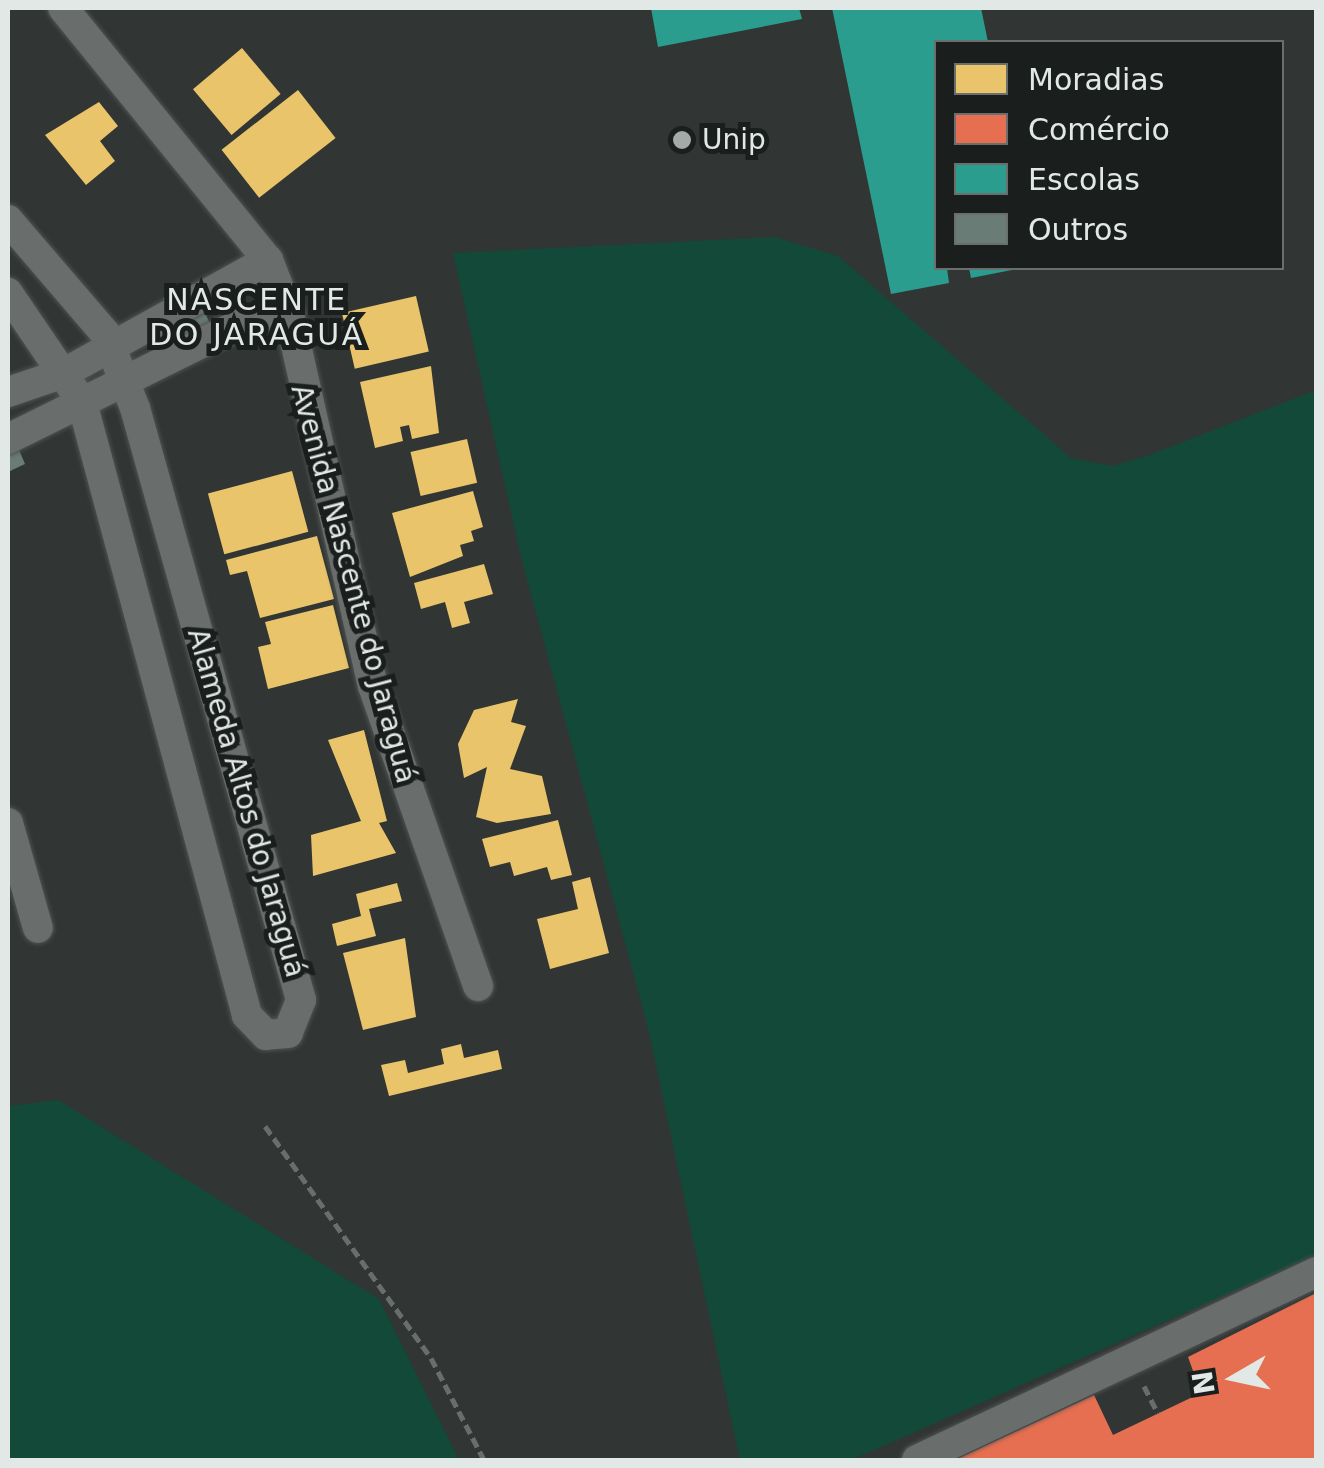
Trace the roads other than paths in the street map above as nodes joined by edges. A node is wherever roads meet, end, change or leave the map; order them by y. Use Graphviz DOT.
graph roads {
  1 [pos="63,8"];
  2 [pos="8,220"];
  3 [pos="268,260"];
  4 [pos="8,294"];
  5 [pos="276,320"];
  6 [pos="110,347"];
  7 [pos="64,374"];
  8 [pos="133,378"];
  9 [pos="9,396"];
  10 [pos="82,402"];
  11 [pos="8,439"];
  12 [pos="8,823"];
  13 [pos="38,928"];
  14 [pos="478,986"];
  15 [pos="1316,1272"];
  16 [pos="917,1460"];
  1 -- 3 [label="street, Avenida Nascente do Jaraguá"];
  2 -- 6 [label="street, Alameda Altos do Jaraguá"];
  3 -- 5 [label="street, Avenida Nascente do Jaraguá"];
  3 -- 6 [label="street"];
  4 -- 7 [label="street, Alameda Altos do Jaraguá"];
  5 -- 8 [label="street"];
  5 -- 14 [label="street, Avenida Nascente do Jaraguá"];
  6 -- 7 [label="street"];
  6 -- 8 [label="street, Alameda Altos do Jaraguá"];
  7 -- 9 [label="street"];
  7 -- 10 [label="street, Alameda Altos do Jaraguá"];
  8 -- 10 [label="street"];
  8 -- 10 [label="street, Alameda Altos do Jaraguá"];
  10 -- 11 [label="street"];
  12 -- 13 [label="street"];
  15 -- 16 [label="street"];
}
